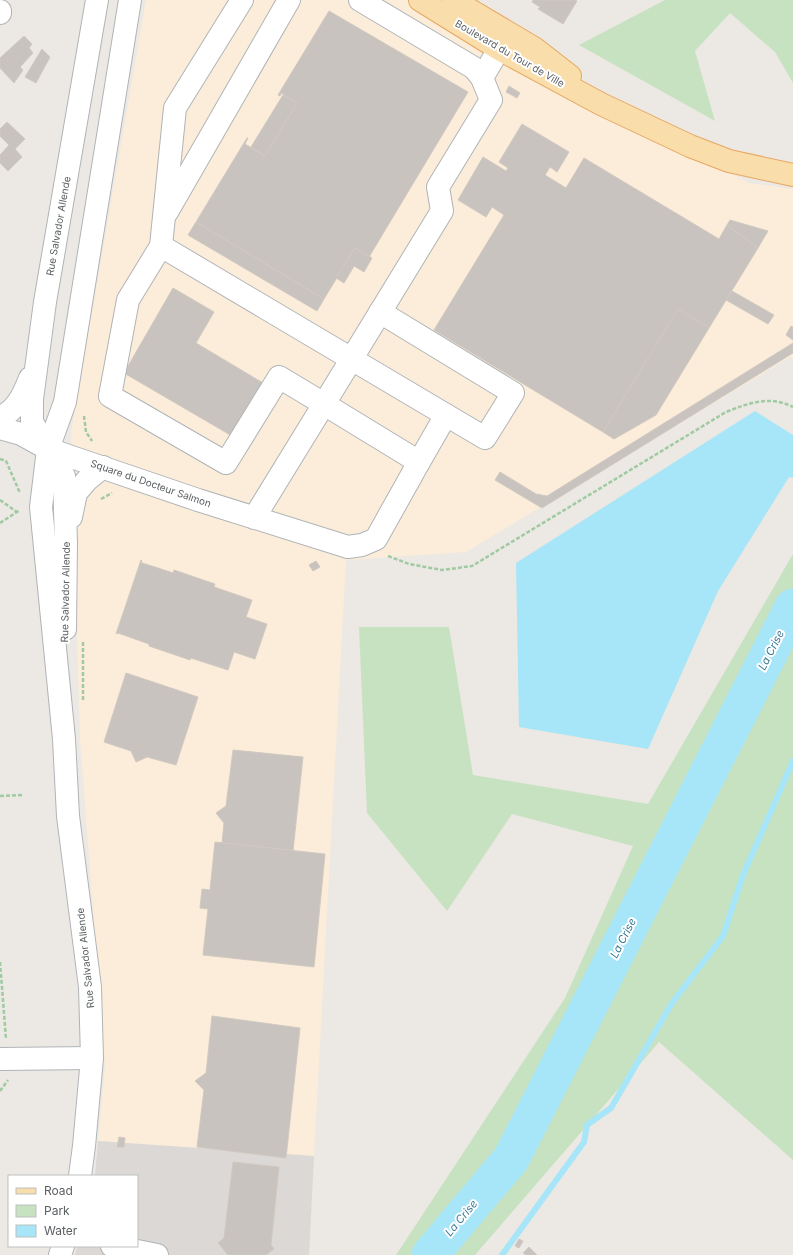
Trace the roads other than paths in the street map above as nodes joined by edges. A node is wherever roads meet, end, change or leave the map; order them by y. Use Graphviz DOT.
graph roads {
  1 [pos="97,0"];
  2 [pos="130,0"];
  3 [pos="242,0"];
  4 [pos="290,0"];
  5 [pos="360,0"];
  6 [pos="420,0"];
  7 [pos="453,0"];
  8 [pos="499,48"];
  9 [pos="482,78"];
  10 [pos="601,104"];
  11 [pos="793,176"];
  12 [pos="162,220"];
  13 [pos="161,246"];
  14 [pos="380,312"];
  15 [pos="351,359"];
  16 [pos="36,364"];
  17 [pos="324,404"];
  18 [pos="446,415"];
  19 [pos="0,418"];
  20 [pos="0,428"];
  21 [pos="48,449"];
  22 [pos="419,462"];
  23 [pos="103,467"];
  24 [pos="254,518"];
  25 [pos="66,544"];
  26 [pos="64,739"];
  27 [pos="4,1058"];
  28 [pos="92,1058"];
  29 [pos="80,1175"];
  30 [pos="117,1247"];
  31 [pos="157,1255"];
  1 -- 16 [label="street, Rue Salvador Allende"];
  2 -- 21 [label="street, Rue Salvador Allende"];
  3 -- 12 [label="street"];
  4 -- 12 [label="street"];
  5 -- 9 [label="street"];
  6 -- 8 [label="main road, Boulevard du Tour de Ville"];
  7 -- 10 [label="main road, Boulevard du Tour de Ville"];
  8 -- 9 [label="street"];
  8 -- 10 [label="main road, Boulevard du Tour de Ville"];
  9 -- 14 [label="street"];
  10 -- 11 [label="main road, Boulevard du Tour de Ville"];
  12 -- 13 [label="street"];
  13 -- 15 [label="street"];
  13 -- 17 [label="street"];
  14 -- 15 [label="street"];
  14 -- 18 [label="street"];
  15 -- 17 [label="street"];
  15 -- 18 [label="street"];
  16 -- 19 [label="street"];
  16 -- 21 [label="street, Rue Salvador Allende"];
  17 -- 22 [label="street"];
  17 -- 24 [label="street"];
  18 -- 22 [label="street"];
  20 -- 21 [label="street, Square du Docteur Salmon"];
  21 -- 23 [label="street, Square du Docteur Salmon"];
  21 -- 25 [label="street, Rue Salvador Allende"];
  21 -- 26 [label="street, Rue Salvador Allende"];
  22 -- 24 [label="street, Square du Docteur Salmon"];
  23 -- 24 [label="street, Square du Docteur Salmon"];
  23 -- 25 [label="street"];
  25 -- 26 [label="street, Rue Salvador Allende"];
  26 -- 28 [label="street, Rue Salvador Allende"];
  27 -- 28 [label="street"];
  28 -- 29 [label="street, Rue Salvador Allende"];
  30 -- 31 [label="street"];
}
